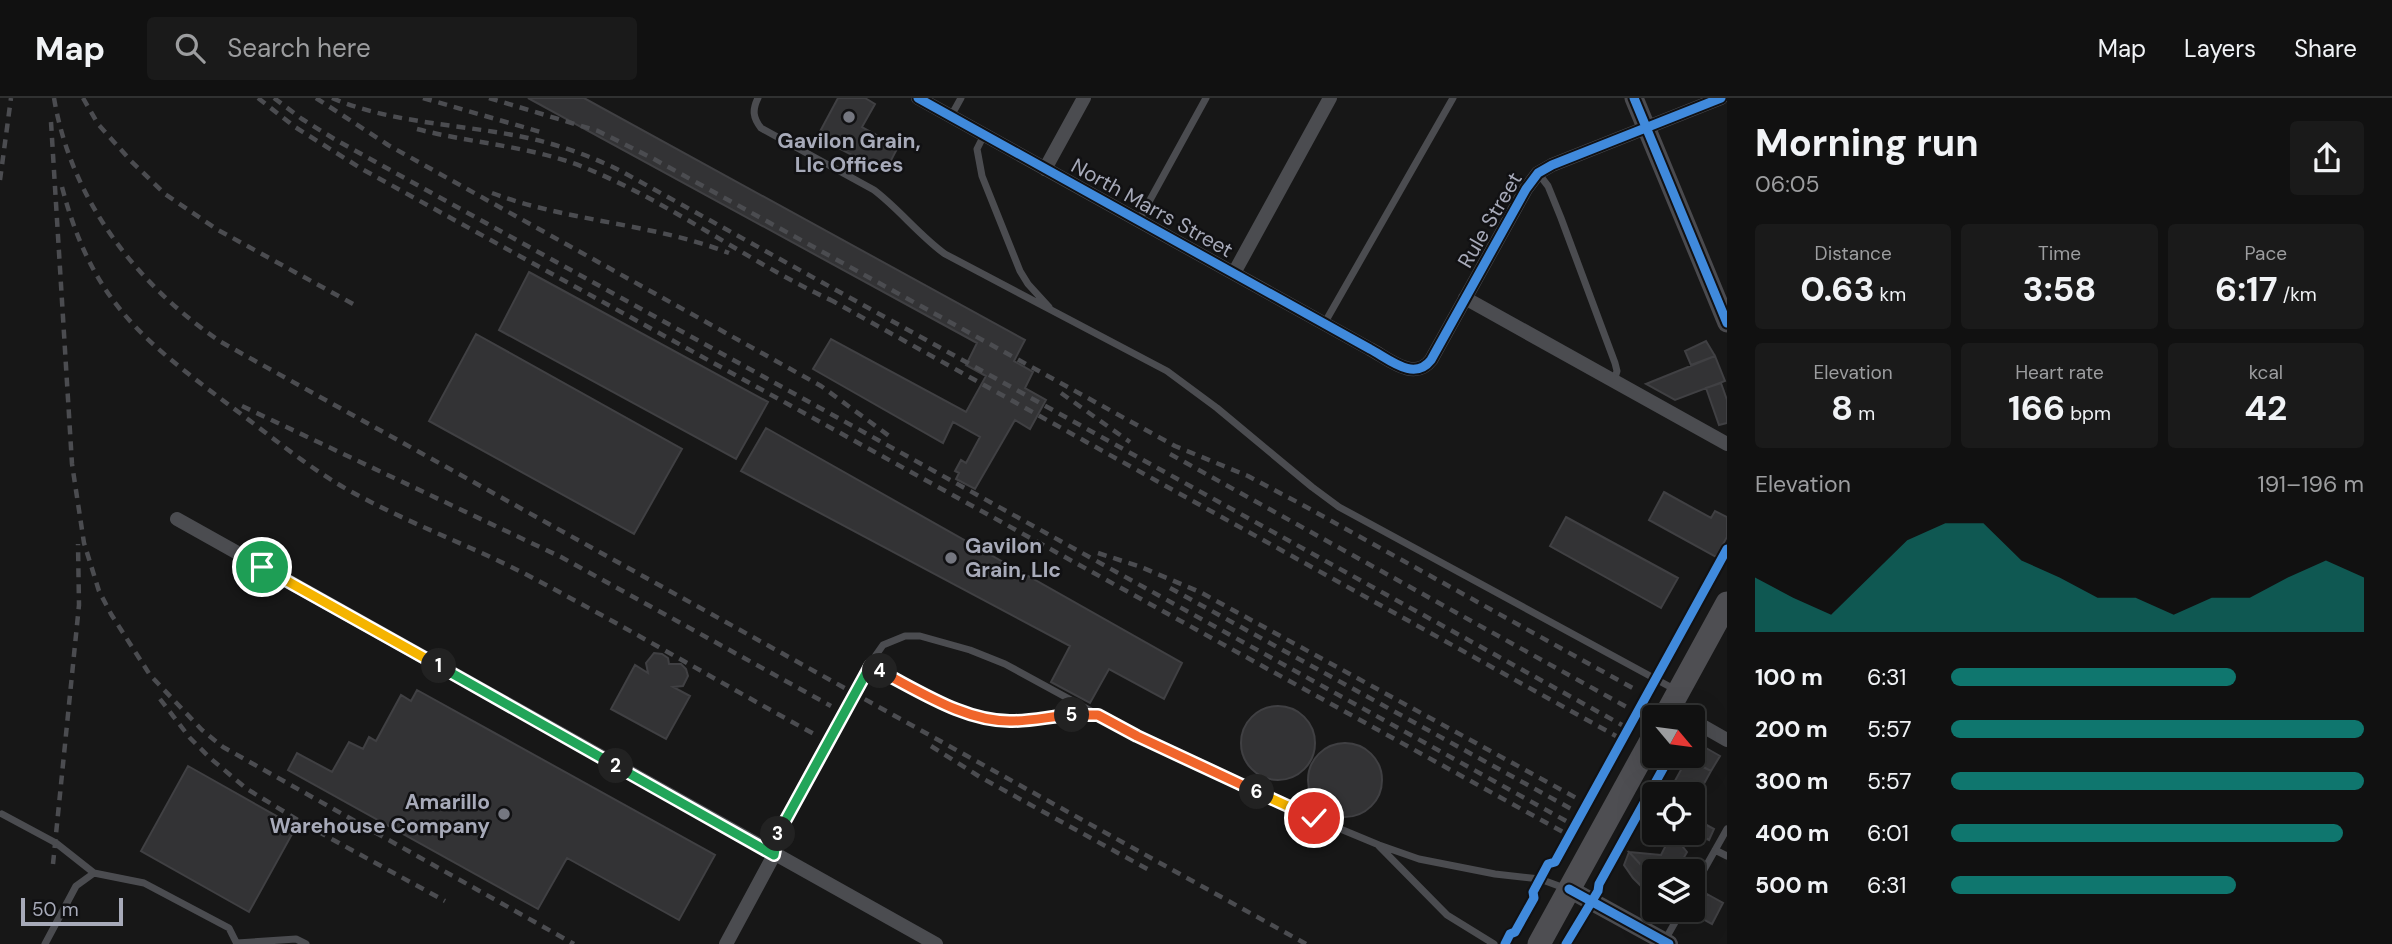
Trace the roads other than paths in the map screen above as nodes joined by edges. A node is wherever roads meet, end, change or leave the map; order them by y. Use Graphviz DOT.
graph roads {
  1 [pos="758,98"];
  2 [pos="918,98"];
  3 [pos="961,98"];
  4 [pos="1084,98"];
  5 [pos="1206,98"];
  6 [pos="1330,98"];
  7 [pos="1452,98"];
  8 [pos="1634,98"];
  9 [pos="1721,98"];
  10 [pos="951,116"];
  11 [pos="1646,127"];
  12 [pos="984,135"];
  13 [pos="1045,169"];
  14 [pos="1538,173"];
  15 [pos="1138,220"];
  16 [pos="1234,273"];
  17 [pos="1465,298"];
  18 [pos="1054,312"];
  19 [pos="1727,323"];
  20 [pos="1324,324"];
  21 [pos="1370,349"];
  22 [pos="1614,380"];
  23 [pos="1727,444"];
  24 [pos="177,519"];
  25 [pos="1727,603"];
  26 [pos="870,666"];
  27 [pos="1670,705"];
  28 [pos="1676,705"];
  29 [pos="1098,715"];
  30 [pos="1705,727"];
  31 [pos="1727,740"];
  32 [pos="1642,758"];
  33 [pos="2,814"];
  34 [pos="1727,829"];
  35 [pos="1379,845"];
  36 [pos="1716,850"];
  37 [pos="774,855"];
  38 [pos="1727,856"];
  39 [pos="1705,869"];
  40 [pos="94,873"];
  41 [pos="1569,889"];
  42 [pos="1676,922"];
  43 [pos="1666,943"];
  44 [pos="45,944"];
  45 [pos="237,944"];
  46 [pos="306,944"];
  47 [pos="726,944"];
  48 [pos="936,944"];
  49 [pos="1494,944"];
  50 [pos="1539,944"];
  1 -- 18 [label="lane"];
  2 -- 10 [label="street, North Marrs Street"];
  3 -- 10 [label="lane"];
  4 -- 13 [label="street"];
  5 -- 15 [label="lane"];
  6 -- 16 [label="street"];
  7 -- 20 [label="lane"];
  8 -- 11 [label="main road"];
  9 -- 11 [label="street, Rule Street"];
  10 -- 12 [label="street, North Marrs Street"];
  11 -- 14 [label="street, Rule Street"];
  11 -- 19 [label="main road"];
  12 -- 13 [label="street, North Marrs Street"];
  12 -- 18 [label="lane"];
  13 -- 15 [label="street, North Marrs Street"];
  14 -- 17 [label="street, Rule Street"];
  14 -- 22 [label="lane"];
  15 -- 16 [label="street, North Marrs Street"];
  16 -- 20 [label="street, North Marrs Street"];
  17 -- 21 [label="street, Rule Street"];
  17 -- 22 [label="street"];
  18 -- 27 [label="lane"];
  20 -- 21 [label="street, North Marrs Street"];
  22 -- 23 [label="street"];
  24 -- 37 [label="street"];
  25 -- 28 [label="highway"];
  26 -- 29 [label="lane"];
  26 -- 29 [label="lane"];
  26 -- 37 [label="lane"];
  29 -- 35 [label="lane"];
  30 -- 31 [label="street"];
  32 -- 41 [label="highway"];
  33 -- 40 [label="lane"];
  34 -- 36 [label="lane"];
  35 -- 41 [label="lane"];
  35 -- 49 [label="lane"];
  36 -- 38 [label="lane"];
  36 -- 39 [label="lane"];
  37 -- 47 [label="street"];
  37 -- 48 [label="street"];
  40 -- 44 [label="lane"];
  40 -- 45 [label="lane"];
  41 -- 43 [label="street"];
  41 -- 50 [label="highway"];
  42 -- 43 [label="lane"];
  45 -- 46 [label="lane"];
}
